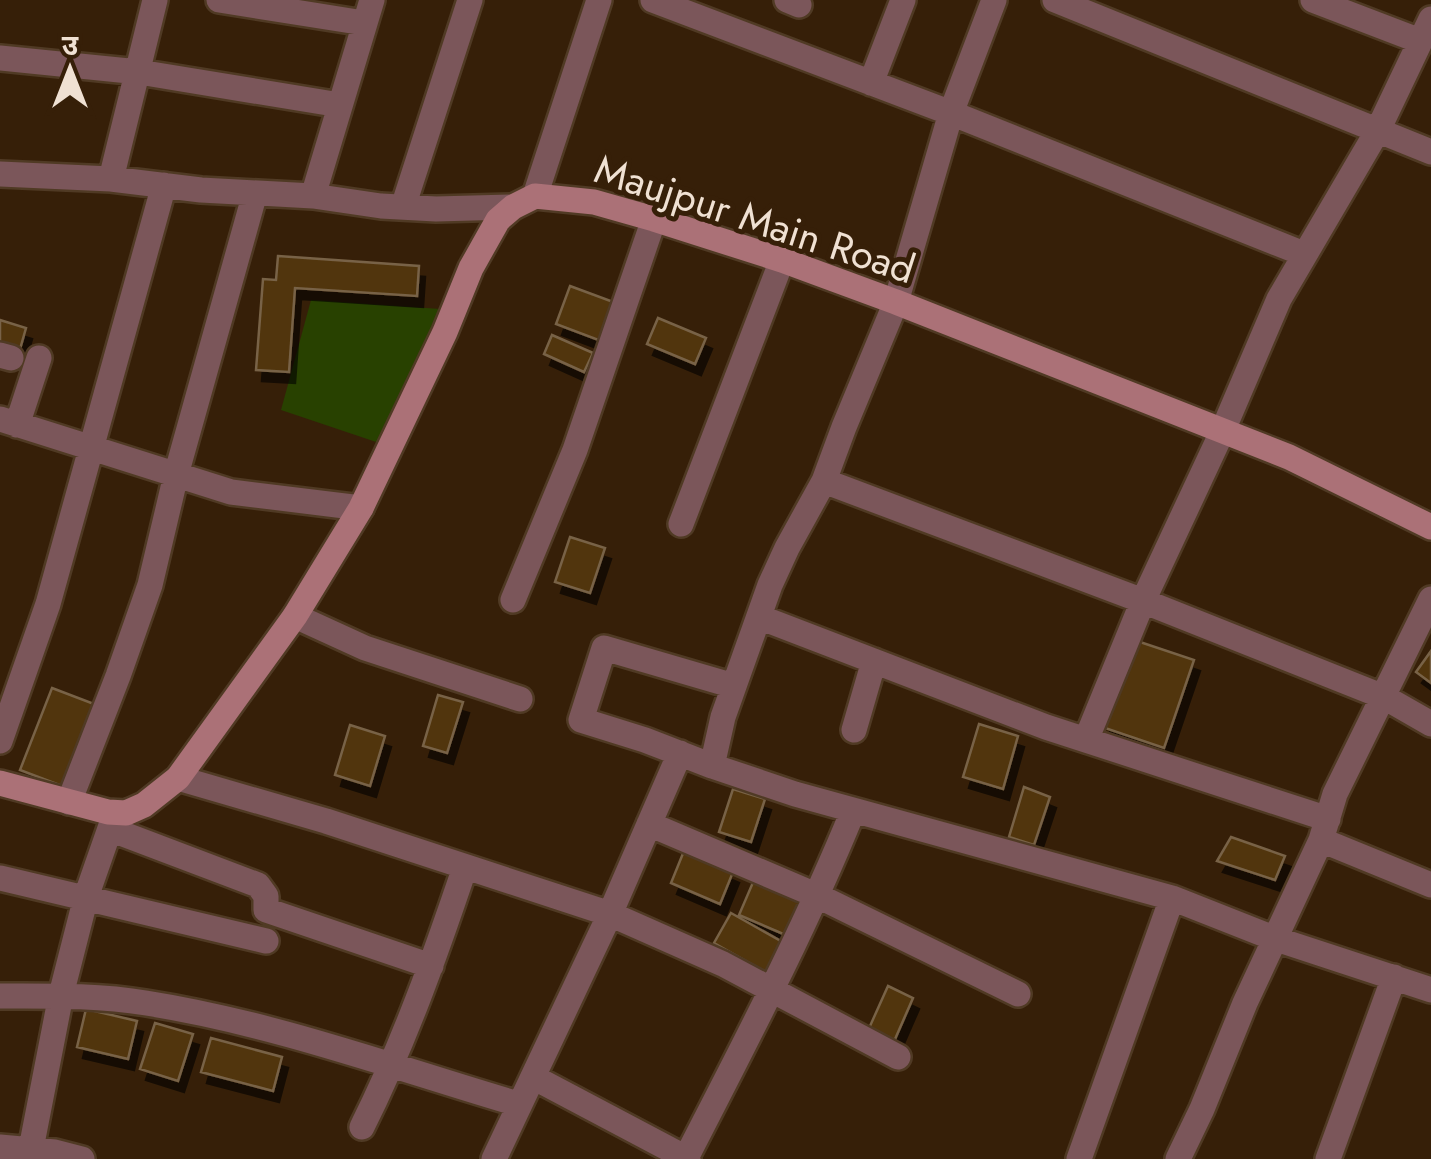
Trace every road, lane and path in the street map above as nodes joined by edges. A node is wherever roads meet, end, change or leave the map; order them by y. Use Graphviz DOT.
graph roads {
  1 [pos="155,0"];
  2 [pos="220,0"];
  3 [pos="470,0"];
  4 [pos="599,0"];
  5 [pos="653,0"];
  6 [pos="903,0"];
  7 [pos="994,0"];
  8 [pos="1055,0"];
  9 [pos="1313,0"];
  10 [pos="260,4"];
  11 [pos="702,9"];
  12 [pos="368,12"];
  13 [pos="1426,30"];
  14 [pos="0,58"];
  15 [pos="139,72"];
  16 [pos="871,82"];
  17 [pos="340,105"];
  18 [pos="952,113"];
  19 [pos="1378,130"];
  20 [pos="1431,152"];
  21 [pos="0,174"];
  22 [pos="111,178"];
  23 [pos="164,185"];
  24 [pos="255,193"];
  25 [pos="313,196"];
  26 [pos="524,201"];
  27 [pos="403,207"];
  28 [pos="654,218"];
  29 [pos="1304,254"];
  30 [pos="782,260"];
  31 [pos="896,302"];
  32 [pos="39,358"];
  33 [pos="9,422"];
  34 [pos="1223,430"];
  35 [pos="92,448"];
  36 [pos="176,475"];
  37 [pos="824,481"];
  38 [pos="362,508"];
  39 [pos="682,524"];
  40 [pos="1431,527"];
  41 [pos="1431,599"];
  42 [pos="513,600"];
  43 [pos="1143,601"];
  44 [pos="295,616"];
  45 [pos="759,617"];
  46 [pos="874,661"];
  47 [pos="734,686"];
  48 [pos="1384,697"];
  49 [pos="520,699"];
  50 [pos="1431,724"];
  51 [pos="854,730"];
  52 [pos="1086,740"];
  53 [pos="0,741"];
  54 [pos="680,753"];
  55 [pos="712,766"];
  56 [pos="178,778"];
  57 [pos="0,783"];
  58 [pos="69,802"];
  59 [pos="852,812"];
  60 [pos="113,821"];
  61 [pos="649,824"];
  62 [pos="1324,830"];
  63 [pos="465,867"];
  64 [pos="0,878"];
  65 [pos="1431,885"];
  66 [pos="818,896"];
  67 [pos="86,897"];
  68 [pos="1172,898"];
  69 [pos="610,914"];
  70 [pos="1276,939"];
  71 [pos="266,942"];
  72 [pos="431,966"];
  73 [pos="1394,977"];
  74 [pos="1431,990"];
  75 [pos="772,992"];
  76 [pos="1018,994"];
  77 [pos="61,995"];
  78 [pos="0,996"];
  79 [pos="898,1057"];
  80 [pos="392,1067"];
  81 [pos="532,1077"];
  82 [pos="518,1104"];
  83 [pos="362,1128"];
  84 [pos="0,1147"];
  85 [pos="30,1154"];
  86 [pos="1184,1157"];
  87 [pos="687,1158"];
  88 [pos="82,1159"];
  89 [pos="494,1159"];
  90 [pos="1079,1159"];
  91 [pos="1328,1159"];
  1 -- 15 [label="street"];
  2 -- 10 [label="street"];
  3 -- 27 [label="street"];
  4 -- 26 [label="street"];
  5 -- 11 [label="street"];
  6 -- 16 [label="street"];
  7 -- 18 [label="street"];
  8 -- 19 [label="street"];
  9 -- 13 [label="street"];
  10 -- 12 [label="street"];
  11 -- 16 [label="street"];
  12 -- 17 [label="street"];
  13 -- 19 [label="street"];
  14 -- 15 [label="street"];
  15 -- 17 [label="street"];
  15 -- 22 [label="street"];
  16 -- 18 [label="street"];
  17 -- 25 [label="street"];
  18 -- 29 [label="street"];
  18 -- 31 [label="street"];
  19 -- 20 [label="street"];
  19 -- 29 [label="street"];
  21 -- 22 [label="street"];
  22 -- 23 [label="street"];
  23 -- 24 [label="street"];
  23 -- 35 [label="street"];
  24 -- 25 [label="street"];
  24 -- 36 [label="street"];
  25 -- 27 [label="street"];
  26 -- 27 [label="street"];
  26 -- 28 [label="street, Maujpur Main Road"];
  26 -- 38 [label="street"];
  28 -- 30 [label="street, Maujpur Main Road"];
  28 -- 42 [label="street"];
  29 -- 34 [label="street"];
  30 -- 31 [label="street, Maujpur Main Road"];
  30 -- 39 [label="street"];
  31 -- 34 [label="street, Maujpur Main Road"];
  31 -- 37 [label="street"];
  32 -- 33 [label="street"];
  33 -- 35 [label="street"];
  34 -- 40 [label="street, Maujpur Main Road"];
  34 -- 43 [label="street"];
  35 -- 36 [label="street"];
  35 -- 53 [label="street"];
  36 -- 38 [label="street"];
  36 -- 58 [label="street"];
  37 -- 43 [label="street"];
  37 -- 45 [label="street"];
  38 -- 44 [label="street"];
  41 -- 48 [label="street"];
  43 -- 48 [label="street"];
  43 -- 52 [label="street"];
  44 -- 49 [label="street"];
  44 -- 56 [label="street"];
  45 -- 46 [label="street"];
  45 -- 47 [label="street"];
  46 -- 51 [label="street"];
  46 -- 52 [label="street"];
  47 -- 54 [label="street"];
  47 -- 55 [label="street"];
  48 -- 50 [label="street"];
  48 -- 62 [label="street"];
  52 -- 62 [label="street"];
  54 -- 55 [label="street"];
  54 -- 61 [label="street"];
  55 -- 59 [label="street"];
  56 -- 60 [label="street"];
  56 -- 63 [label="street"];
  57 -- 58 [label="street"];
  58 -- 60 [label="street"];
  59 -- 66 [label="street"];
  59 -- 68 [label="street"];
  60 -- 67 [label="street"];
  60 -- 72 [label="street"];
  61 -- 66 [label="street"];
  61 -- 69 [label="street"];
  62 -- 65 [label="street"];
  62 -- 70 [label="street"];
  63 -- 69 [label="street"];
  63 -- 72 [label="street"];
  64 -- 67 [label="street"];
  66 -- 75 [label="street"];
  66 -- 76 [label="street"];
  67 -- 71 [label="street"];
  67 -- 77 [label="street"];
  68 -- 70 [label="street"];
  68 -- 90 [label="street"];
  69 -- 75 [label="street"];
  69 -- 81 [label="street"];
  70 -- 73 [label="street"];
  70 -- 86 [label="street"];
  72 -- 80 [label="street"];
  73 -- 74 [label="street"];
  73 -- 91 [label="street"];
  75 -- 79 [label="street"];
  75 -- 87 [label="street"];
  77 -- 78 [label="street"];
  77 -- 80 [label="street"];
  77 -- 85 [label="street"];
  80 -- 82 [label="street"];
  80 -- 83 [label="street"];
  81 -- 82 [label="street"];
  81 -- 87 [label="street"];
  82 -- 89 [label="street"];
  84 -- 85 [label="street"];
  85 -- 88 [label="street"];
}
